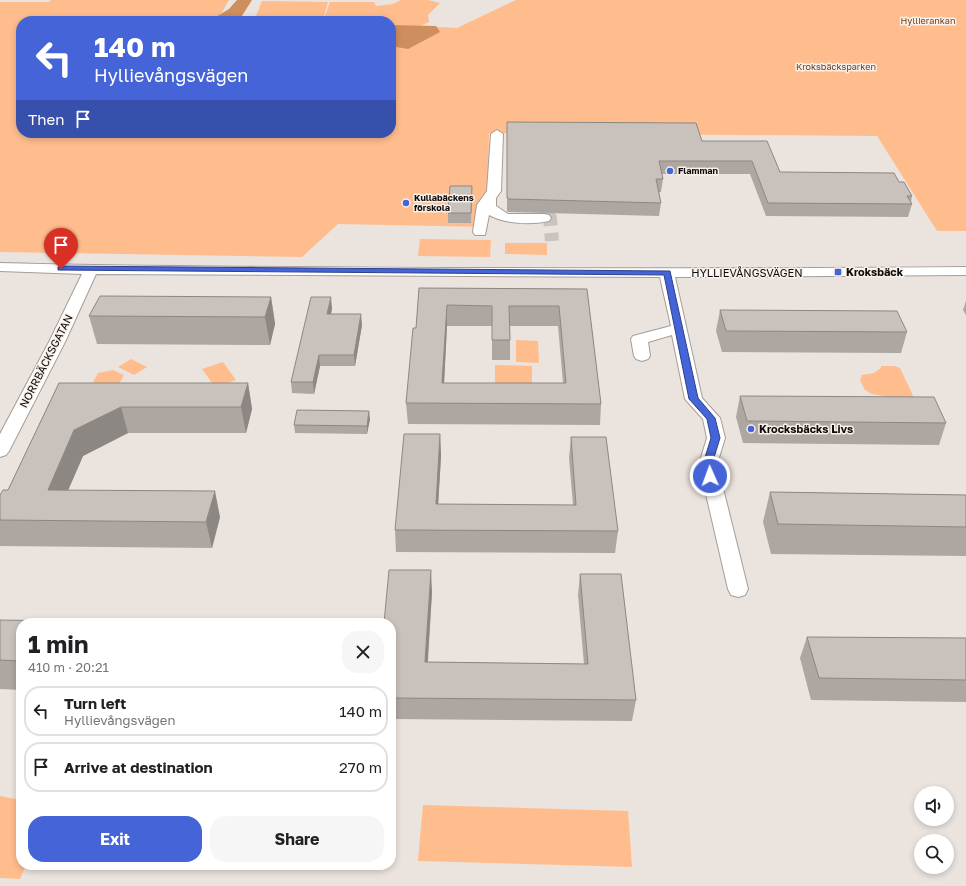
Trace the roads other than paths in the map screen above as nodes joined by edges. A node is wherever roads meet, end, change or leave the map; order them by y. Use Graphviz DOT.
graph roads {
  1 [pos="497,134"];
  2 [pos="489,198"];
  3 [pos="544,218"];
  4 [pos="480,232"];
  5 [pos="0,267"];
  6 [pos="91,270"];
  7 [pos="966,271"];
  8 [pos="667,273"];
  9 [pos="679,329"];
  10 [pos="642,356"];
  11 [pos="0,451"];
  12 [pos="738,589"];
  1 -- 2 [label="street"];
  2 -- 3 [label="street"];
  2 -- 4 [label="street"];
  5 -- 6 [label="street, HYLLIEVÅNGSVÄGEN"];
  6 -- 8 [label="street, HYLLIEVÅNGSVÄGEN"];
  6 -- 11 [label="street, NORRBÄCKSGATAN"];
  7 -- 8 [label="street, HYLLIEVÅNGSVÄGEN"];
  8 -- 9 [label="street"];
  9 -- 10 [label="street"];
  9 -- 12 [label="street"];
}
